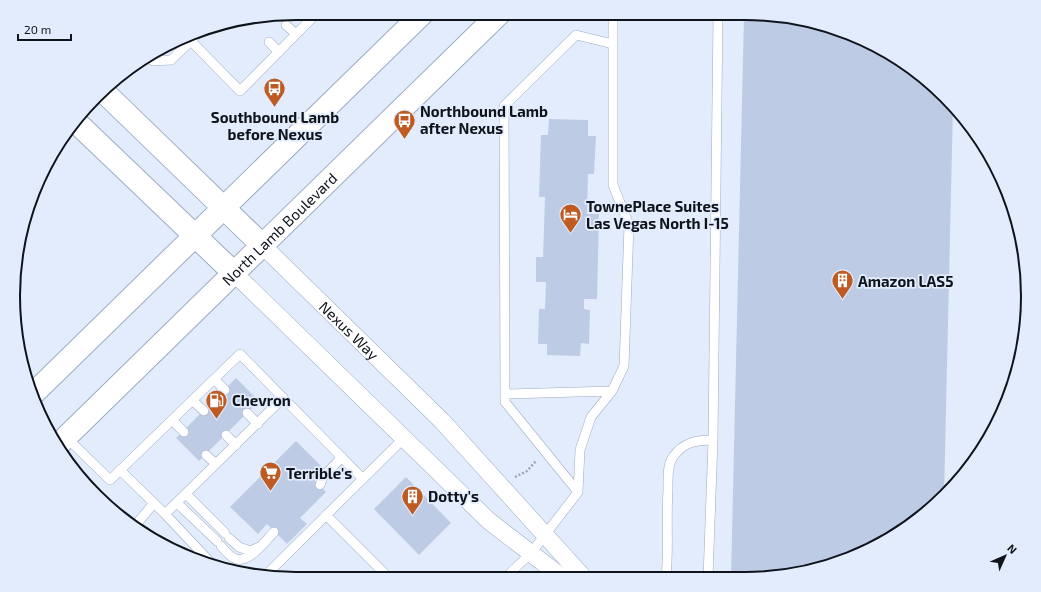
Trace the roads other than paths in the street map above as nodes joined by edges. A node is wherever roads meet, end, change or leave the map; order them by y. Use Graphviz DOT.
graph roads {
  1 [pos="309,20"];
  2 [pos="412,20"];
  3 [pos="493,20"];
  4 [pos="613,20"];
  5 [pos="718,20"];
  6 [pos="286,25"];
  7 [pos="296,34"];
  8 [pos="191,41"];
  9 [pos="269,42"];
  10 [pos="613,44"];
  11 [pos="279,52"];
  12 [pos="153,61"];
  13 [pos="107,95"];
  14 [pos="79,125"];
  15 [pos="224,208"];
  16 [pos="195,236"];
  17 [pos="262,246"];
  18 [pos="234,273"];
  19 [pos="214,379"];
  20 [pos="37,390"];
  21 [pos="225,390"];
  22 [pos="612,391"];
  23 [pos="505,394"];
  24 [pos="283,398"];
  25 [pos="192,400"];
  26 [pos="204,411"];
  27 [pos="248,414"];
  28 [pos="172,420"];
  29 [pos="258,424"];
  30 [pos="184,432"];
  31 [pos="226,435"];
  32 [pos="404,438"];
  33 [pos="63,440"];
  34 [pos="713,440"];
  35 [pos="236,445"];
  36 [pos="206,455"];
  37 [pos="342,457"];
  38 [pos="216,464"];
  39 [pos="120,470"];
  40 [pos="363,479"];
  41 [pos="320,486"];
  42 [pos="578,492"];
  43 [pos="186,494"];
  44 [pos="154,503"];
  45 [pos="177,503"];
  46 [pos="166,514"];
  47 [pos="326,516"];
  48 [pos="138,522"];
  49 [pos="274,532"];
  50 [pos="545,535"];
  51 [pos="259,547"];
  52 [pos="531,553"];
  53 [pos="205,556"];
  54 [pos="271,571"];
  55 [pos="383,572"];
  56 [pos="511,572"];
  57 [pos="555,572"];
  58 [pos="579,572"];
  59 [pos="666,572"];
  60 [pos="708,572"];
  1 -- 7 [label="lane"];
  2 -- 15 [label="main road"];
  3 -- 17 [label="main road, North Lamb Boulevard"];
  4 -- 10 [label="lane"];
  5 -- 34 [label="lane"];
  6 -- 7 [label="lane"];
  7 -- 11 [label="lane"];
  8 -- 11 [label="lane"];
  8 -- 12 [label="lane"];
  9 -- 11 [label="lane"];
  10 -- 22 [label="lane"];
  10 -- 23 [label="lane"];
  13 -- 15 [label="main road, Nexus Way"];
  14 -- 16 [label="main road"];
  15 -- 16 [label="main road"];
  15 -- 17 [label="main road, Nexus Way"];
  16 -- 18 [label="main road"];
  16 -- 20 [label="main road"];
  17 -- 18 [label="main road, North Lamb Boulevard"];
  17 -- 50 [label="street, Nexus Way"];
  18 -- 32 [label="street"];
  18 -- 33 [label="main road, North Lamb Boulevard"];
  19 -- 21 [label="lane"];
  19 -- 24 [label="lane"];
  19 -- 25 [label="lane"];
  22 -- 23 [label="lane"];
  22 -- 42 [label="lane"];
  23 -- 42 [label="lane"];
  24 -- 29 [label="lane"];
  24 -- 37 [label="lane"];
  25 -- 26 [label="lane"];
  25 -- 28 [label="lane"];
  27 -- 29 [label="lane"];
  28 -- 30 [label="lane"];
  28 -- 39 [label="lane"];
  29 -- 35 [label="lane"];
  31 -- 35 [label="lane"];
  32 -- 40 [label="lane"];
  32 -- 52 [label="street"];
  33 -- 39 [label="lane"];
  34 -- 59 [label="lane"];
  34 -- 60 [label="lane"];
  35 -- 38 [label="lane"];
  36 -- 38 [label="lane"];
  37 -- 40 [label="lane"];
  37 -- 41 [label="lane"];
  38 -- 43 [label="lane"];
  39 -- 44 [label="lane"];
  40 -- 47 [label="lane"];
  42 -- 50 [label="lane"];
  43 -- 45 [label="lane"];
  43 -- 51 [label="lane"];
  44 -- 46 [label="lane"];
  44 -- 48 [label="lane"];
  45 -- 46 [label="lane"];
  45 -- 51 [label="lane"];
  46 -- 53 [label="lane"];
  47 -- 54 [label="lane"];
  47 -- 55 [label="lane"];
  49 -- 51 [label="lane"];
  50 -- 52 [label="lane"];
  50 -- 58 [label="street, Nexus Way"];
  52 -- 56 [label="lane"];
  52 -- 57 [label="street"];
}
